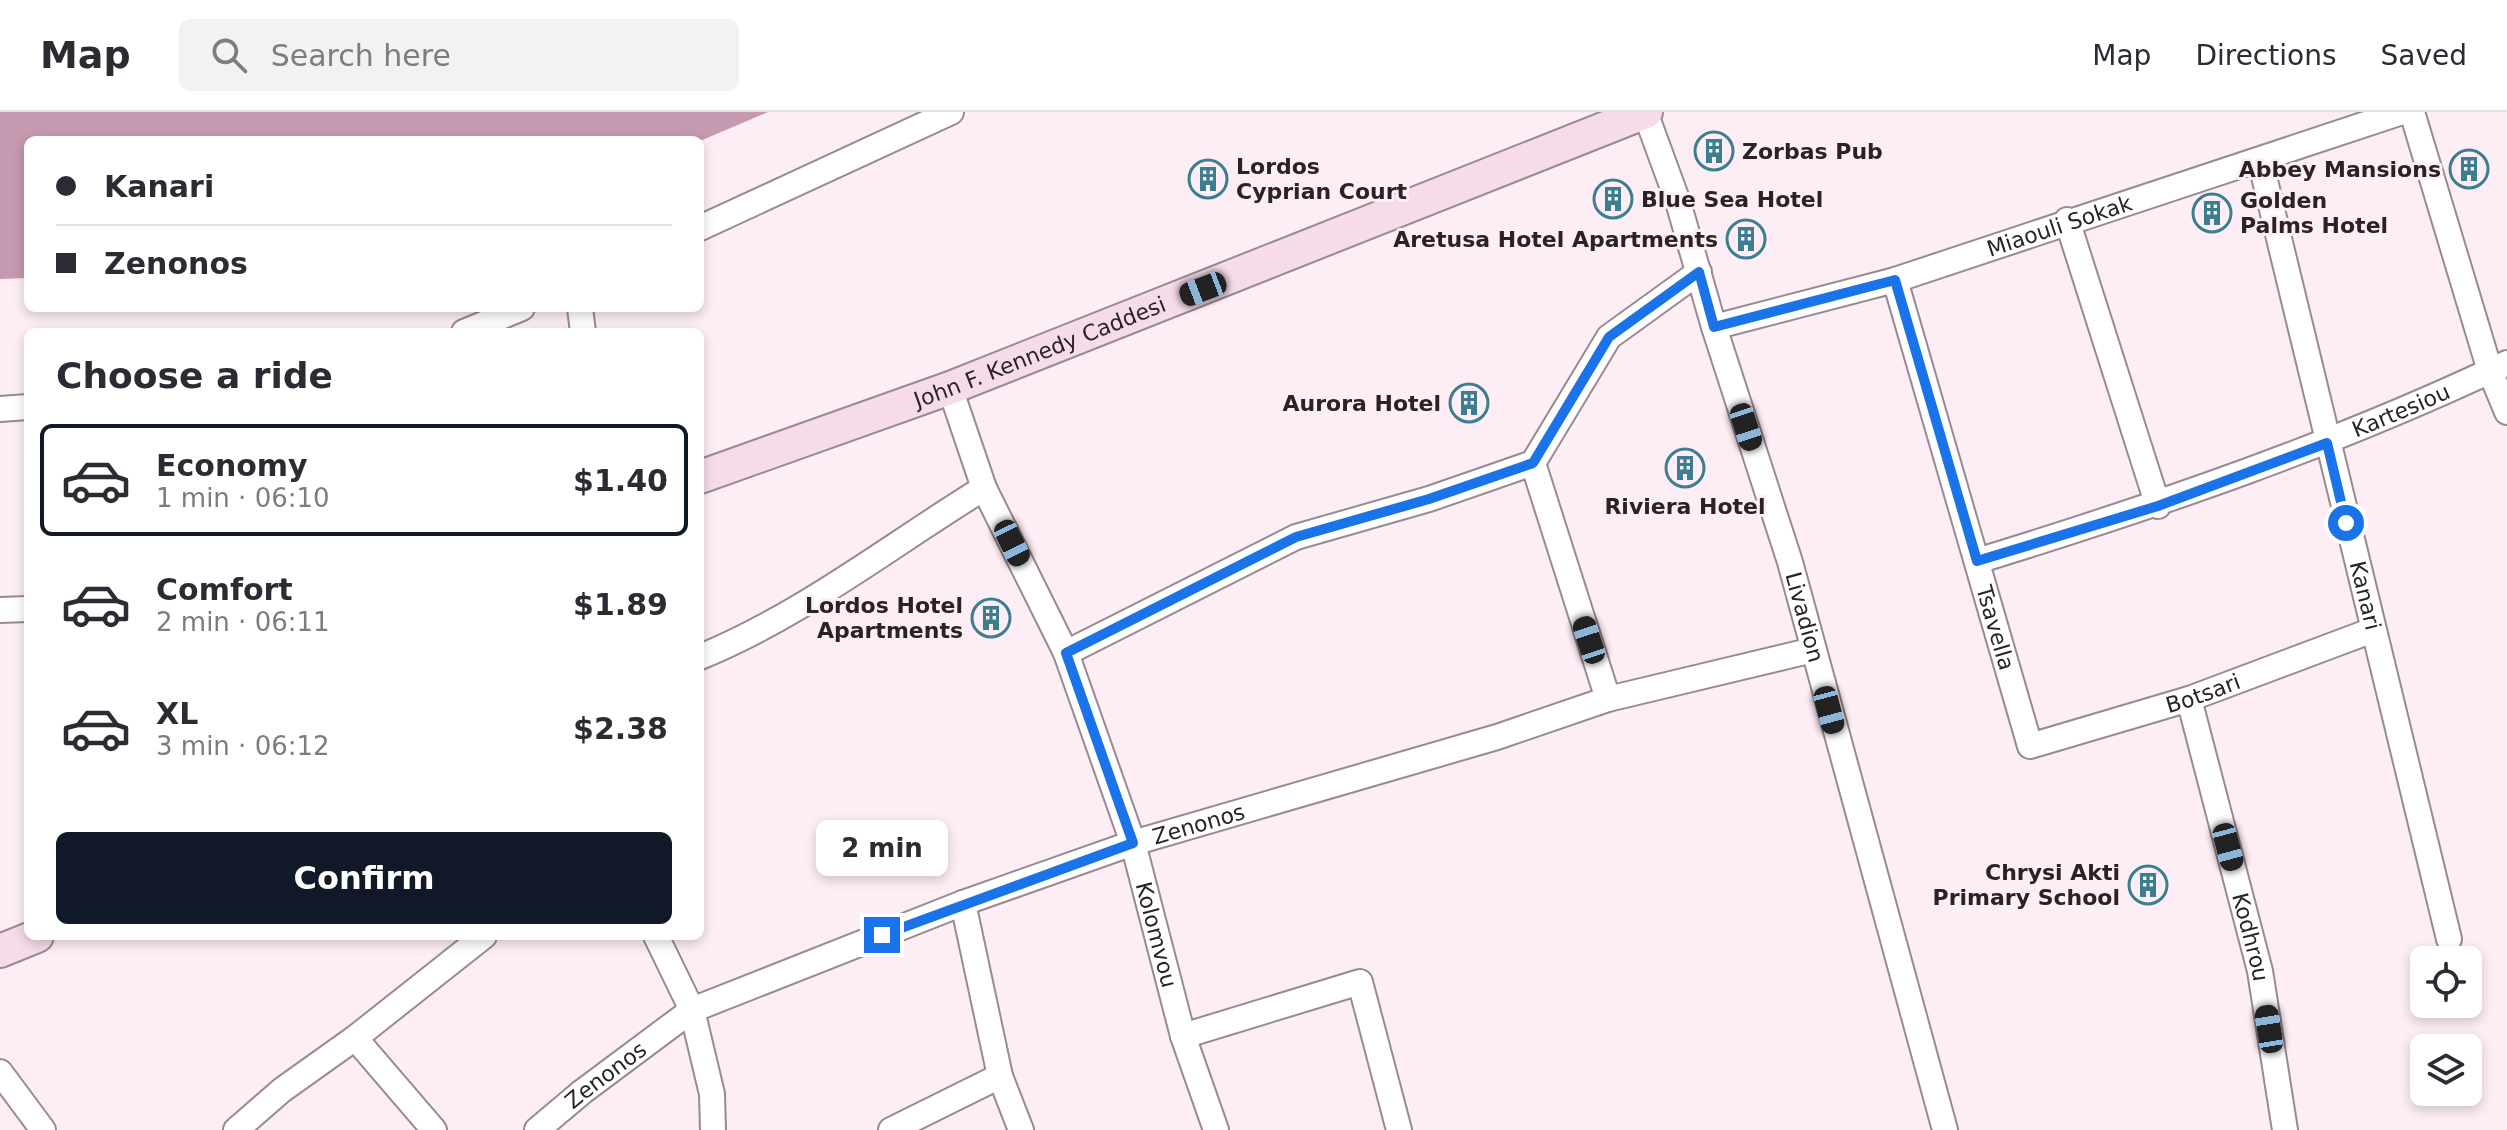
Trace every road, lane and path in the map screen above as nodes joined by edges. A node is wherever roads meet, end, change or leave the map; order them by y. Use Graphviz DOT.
graph roads {
  1 [pos="951,112"];
  2 [pos="1645,112"];
  3 [pos="2402,112"];
  4 [pos="2412,112"];
  5 [pos="2260,160"];
  6 [pos="2067,220"];
  7 [pos="704,226"];
  8 [pos="1699,272"];
  9 [pos="1895,280"];
  10 [pos="512,312"];
  11 [pos="1714,327"];
  12 [pos="474,328"];
  13 [pos="2498,367"];
  14 [pos="950,388"];
  15 [pos="24,407"];
  16 [pos="0,409"];
  17 [pos="2507,412"];
  18 [pos="2327,443"];
  19 [pos="1533,463"];
  20 [pos="704,476"];
  21 [pos="984,488"];
  22 [pos="2158,506"];
  23 [pos="1977,561"];
  24 [pos="24,609"];
  25 [pos="0,610"];
  26 [pos="2373,630"];
  27 [pos="1813,650"];
  28 [pos="1066,653"];
  29 [pos="704,655"];
  30 [pos="1608,699"];
  31 [pos="2189,699"];
  32 [pos="2030,746"];
  33 [pos="1133,843"];
  34 [pos="963,903"];
  35 [pos="2449,939"];
  36 [pos="27,940"];
  37 [pos="479,940"];
  38 [pos="658,940"];
  39 [pos="0,951"];
  40 [pos="692,1010"];
  41 [pos="1183,1036"];
  42 [pos="355,1038"];
  43 [pos="1000,1076"];
  44 [pos="3,1083"];
  45 [pos="43,1130"];
  46 [pos="236,1130"];
  47 [pos="434,1130"];
  48 [pos="537,1130"];
  49 [pos="713,1130"];
  50 [pos="891,1130"];
  51 [pos="1021,1130"];
  52 [pos="1216,1130"];
  53 [pos="1399,1130"];
  54 [pos="1945,1130"];
  55 [pos="2285,1130"];
  1 -- 7 [label="street"];
  2 -- 8 [label="street, Livadion"];
  2 -- 14 [label="street, John F. Kennedy Caddesi"];
  3 -- 5 [label="street, Miaouli Sokak"];
  4 -- 13 [label="street"];
  5 -- 6 [label="street, Miaouli Sokak"];
  5 -- 18 [label="street, Kanari"];
  6 -- 9 [label="street, Miaouli Sokak"];
  6 -- 22 [label="street"];
  8 -- 11 [label="street, Livadion"];
  8 -- 19 [label="street"];
  9 -- 11 [label="street, Miaouli Sokak"];
  9 -- 23 [label="street, Tsavella"];
  10 -- 12 [label="street"];
  11 -- 27 [label="street, Livadion"];
  13 -- 17 [label="street"];
  13 -- 18 [label="street, Kartesiou"];
  14 -- 20 [label="street, John F. Kennedy Caddesi"];
  14 -- 21 [label="street, Kolomvou"];
  15 -- 16 [label="street"];
  18 -- 22 [label="street, Kartesiou"];
  18 -- 26 [label="street, Kanari"];
  19 -- 28 [label="street"];
  19 -- 30 [label="street"];
  21 -- 28 [label="street, Kolomvou"];
  21 -- 29 [label="street"];
  22 -- 23 [label="street, Kartesiou"];
  23 -- 32 [label="street, Tsavella"];
  24 -- 25 [label="street"];
  26 -- 31 [label="street, Botsari"];
  26 -- 35 [label="street, Kanari"];
  27 -- 30 [label="street, Zenonos"];
  27 -- 54 [label="street, Livadion"];
  28 -- 33 [label="street, Kolomvou"];
  30 -- 33 [label="street, Zenonos"];
  31 -- 32 [label="street, Botsari"];
  31 -- 55 [label="street, Kodhrou"];
  33 -- 34 [label="street, Zenonos"];
  33 -- 41 [label="street, Kolomvou"];
  34 -- 40 [label="street, Zenonos"];
  34 -- 43 [label="street"];
  36 -- 39 [label="street"];
  37 -- 42 [label="street"];
  38 -- 40 [label="street"];
  40 -- 48 [label="street, Zenonos"];
  40 -- 49 [label="street"];
  41 -- 52 [label="street, Kolomvou"];
  41 -- 53 [label="street"];
  42 -- 46 [label="street"];
  42 -- 47 [label="street"];
  43 -- 50 [label="street"];
  43 -- 51 [label="street"];
  44 -- 45 [label="street"];
}
